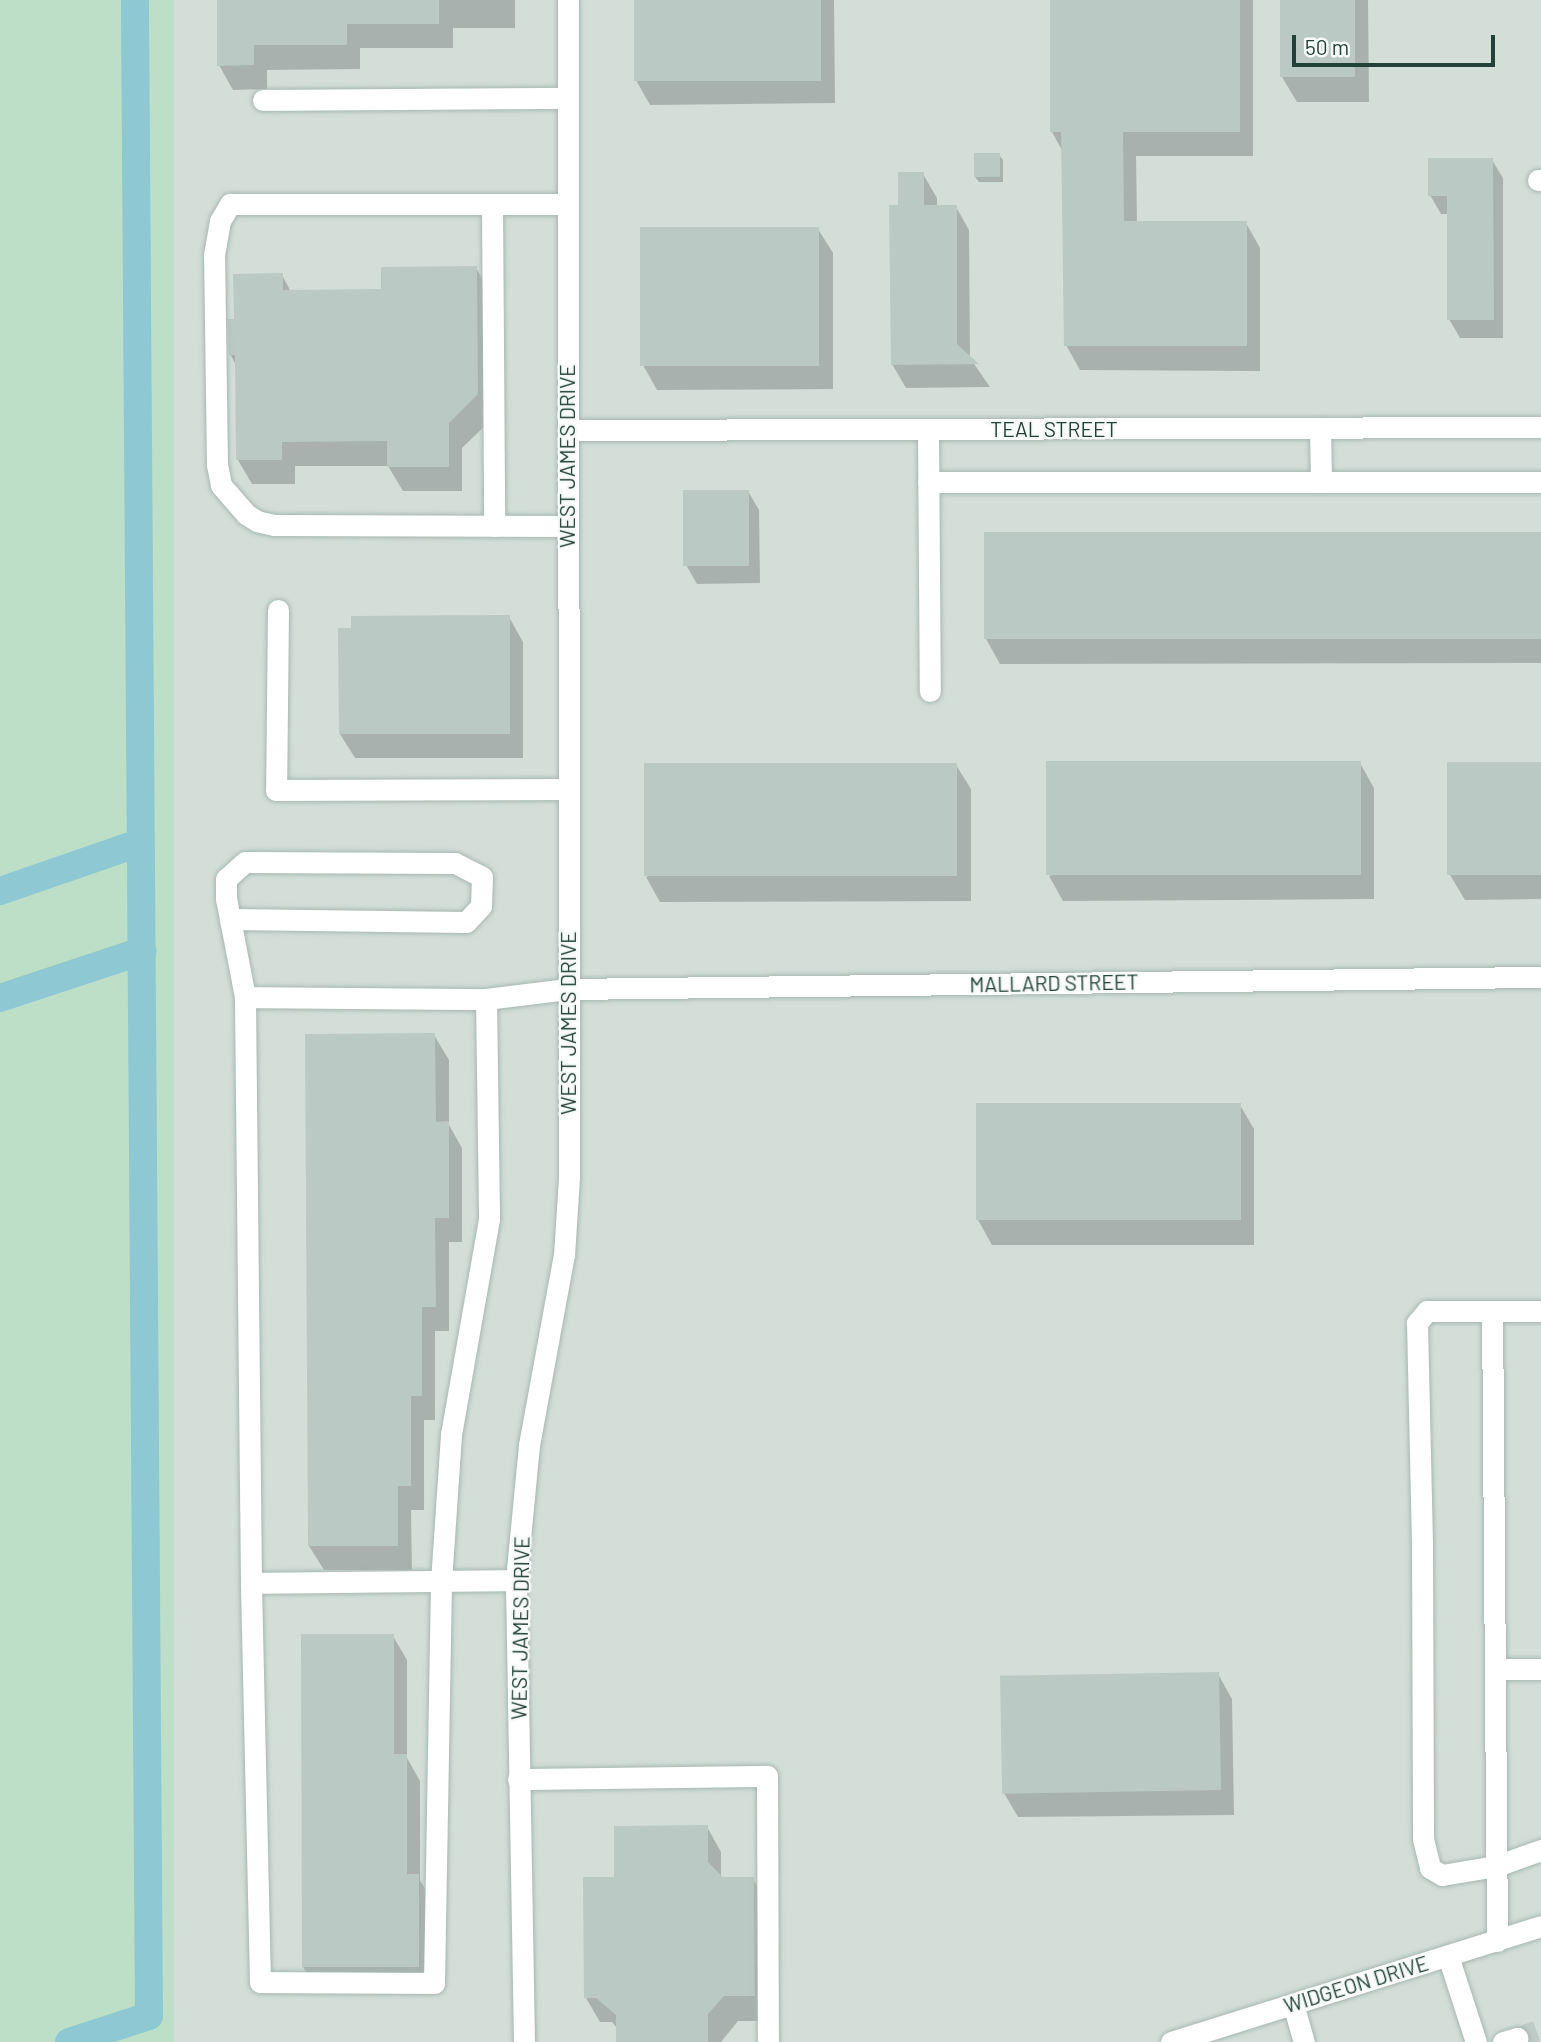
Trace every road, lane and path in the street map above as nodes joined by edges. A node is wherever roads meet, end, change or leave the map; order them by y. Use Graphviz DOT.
graph roads {
  1 [pos="568,0"];
  2 [pos="568,98"];
  3 [pos="263,100"];
  4 [pos="492,204"];
  5 [pos="568,204"];
  6 [pos="1541,427"];
  7 [pos="1320,428"];
  8 [pos="928,429"];
  9 [pos="568,430"];
  10 [pos="928,482"];
  11 [pos="1321,482"];
  12 [pos="1541,482"];
  13 [pos="494,526"];
  14 [pos="567,526"];
  15 [pos="278,610"];
  16 [pos="930,691"];
  17 [pos="567,789"];
  18 [pos="230,919"];
  19 [pos="1541,977"];
  20 [pos="567,989"];
  21 [pos="245,997"];
  22 [pos="486,999"];
  23 [pos="1492,1311"];
  24 [pos="1541,1311"];
  25 [pos="516,1580"];
  26 [pos="441,1581"];
  27 [pos="251,1583"];
  28 [pos="1494,1669"];
  29 [pos="1541,1669"];
  30 [pos="518,1779"];
  31 [pos="1541,1850"];
  32 [pos="1496,1866"];
  33 [pos="1541,1926"];
  34 [pos="1497,1941"];
  35 [pos="1448,1956"];
  36 [pos="1293,2004"];
  37 [pos="524,2042"];
  38 [pos="768,2042"];
  39 [pos="1171,2042"];
  40 [pos="1304,2042"];
  41 [pos="1476,2042"];
  1 -- 2 [label="street, WEST JAMES DRIVE"];
  2 -- 3 [label="street"];
  2 -- 5 [label="street, WEST JAMES DRIVE"];
  4 -- 5 [label="street"];
  4 -- 13 [label="street"];
  4 -- 13 [label="street"];
  5 -- 9 [label="street, WEST JAMES DRIVE"];
  6 -- 7 [label="street, TEAL STREET"];
  7 -- 8 [label="street, TEAL STREET"];
  7 -- 11 [label="street"];
  8 -- 9 [label="street, TEAL STREET"];
  8 -- 10 [label="street"];
  9 -- 14 [label="street, WEST JAMES DRIVE"];
  10 -- 11 [label="street"];
  10 -- 16 [label="street"];
  11 -- 12 [label="street"];
  13 -- 14 [label="street"];
  14 -- 17 [label="street, WEST JAMES DRIVE"];
  15 -- 17 [label="street"];
  17 -- 20 [label="street, WEST JAMES DRIVE"];
  18 -- 18 [label="street"];
  18 -- 21 [label="street"];
  19 -- 20 [label="street, MALLARD STREET"];
  20 -- 22 [label="street, MALLARD STREET"];
  20 -- 25 [label="street, WEST JAMES DRIVE"];
  21 -- 22 [label="street, MALLARD STREET"];
  21 -- 27 [label="street"];
  22 -- 26 [label="street"];
  23 -- 24 [label="street"];
  23 -- 28 [label="street"];
  23 -- 32 [label="street"];
  25 -- 26 [label="street"];
  25 -- 30 [label="street, WEST JAMES DRIVE"];
  26 -- 27 [label="street"];
  26 -- 27 [label="street"];
  28 -- 29 [label="street"];
  28 -- 32 [label="street"];
  30 -- 37 [label="street, WEST JAMES DRIVE"];
  30 -- 38 [label="street"];
  31 -- 32 [label="street"];
  32 -- 34 [label="street"];
  33 -- 34 [label="street, WIDGEON DRIVE"];
  34 -- 35 [label="street, WIDGEON DRIVE"];
  35 -- 36 [label="street, WIDGEON DRIVE"];
  35 -- 41 [label="street"];
  36 -- 39 [label="street, WIDGEON DRIVE"];
  36 -- 40 [label="street"];
}
